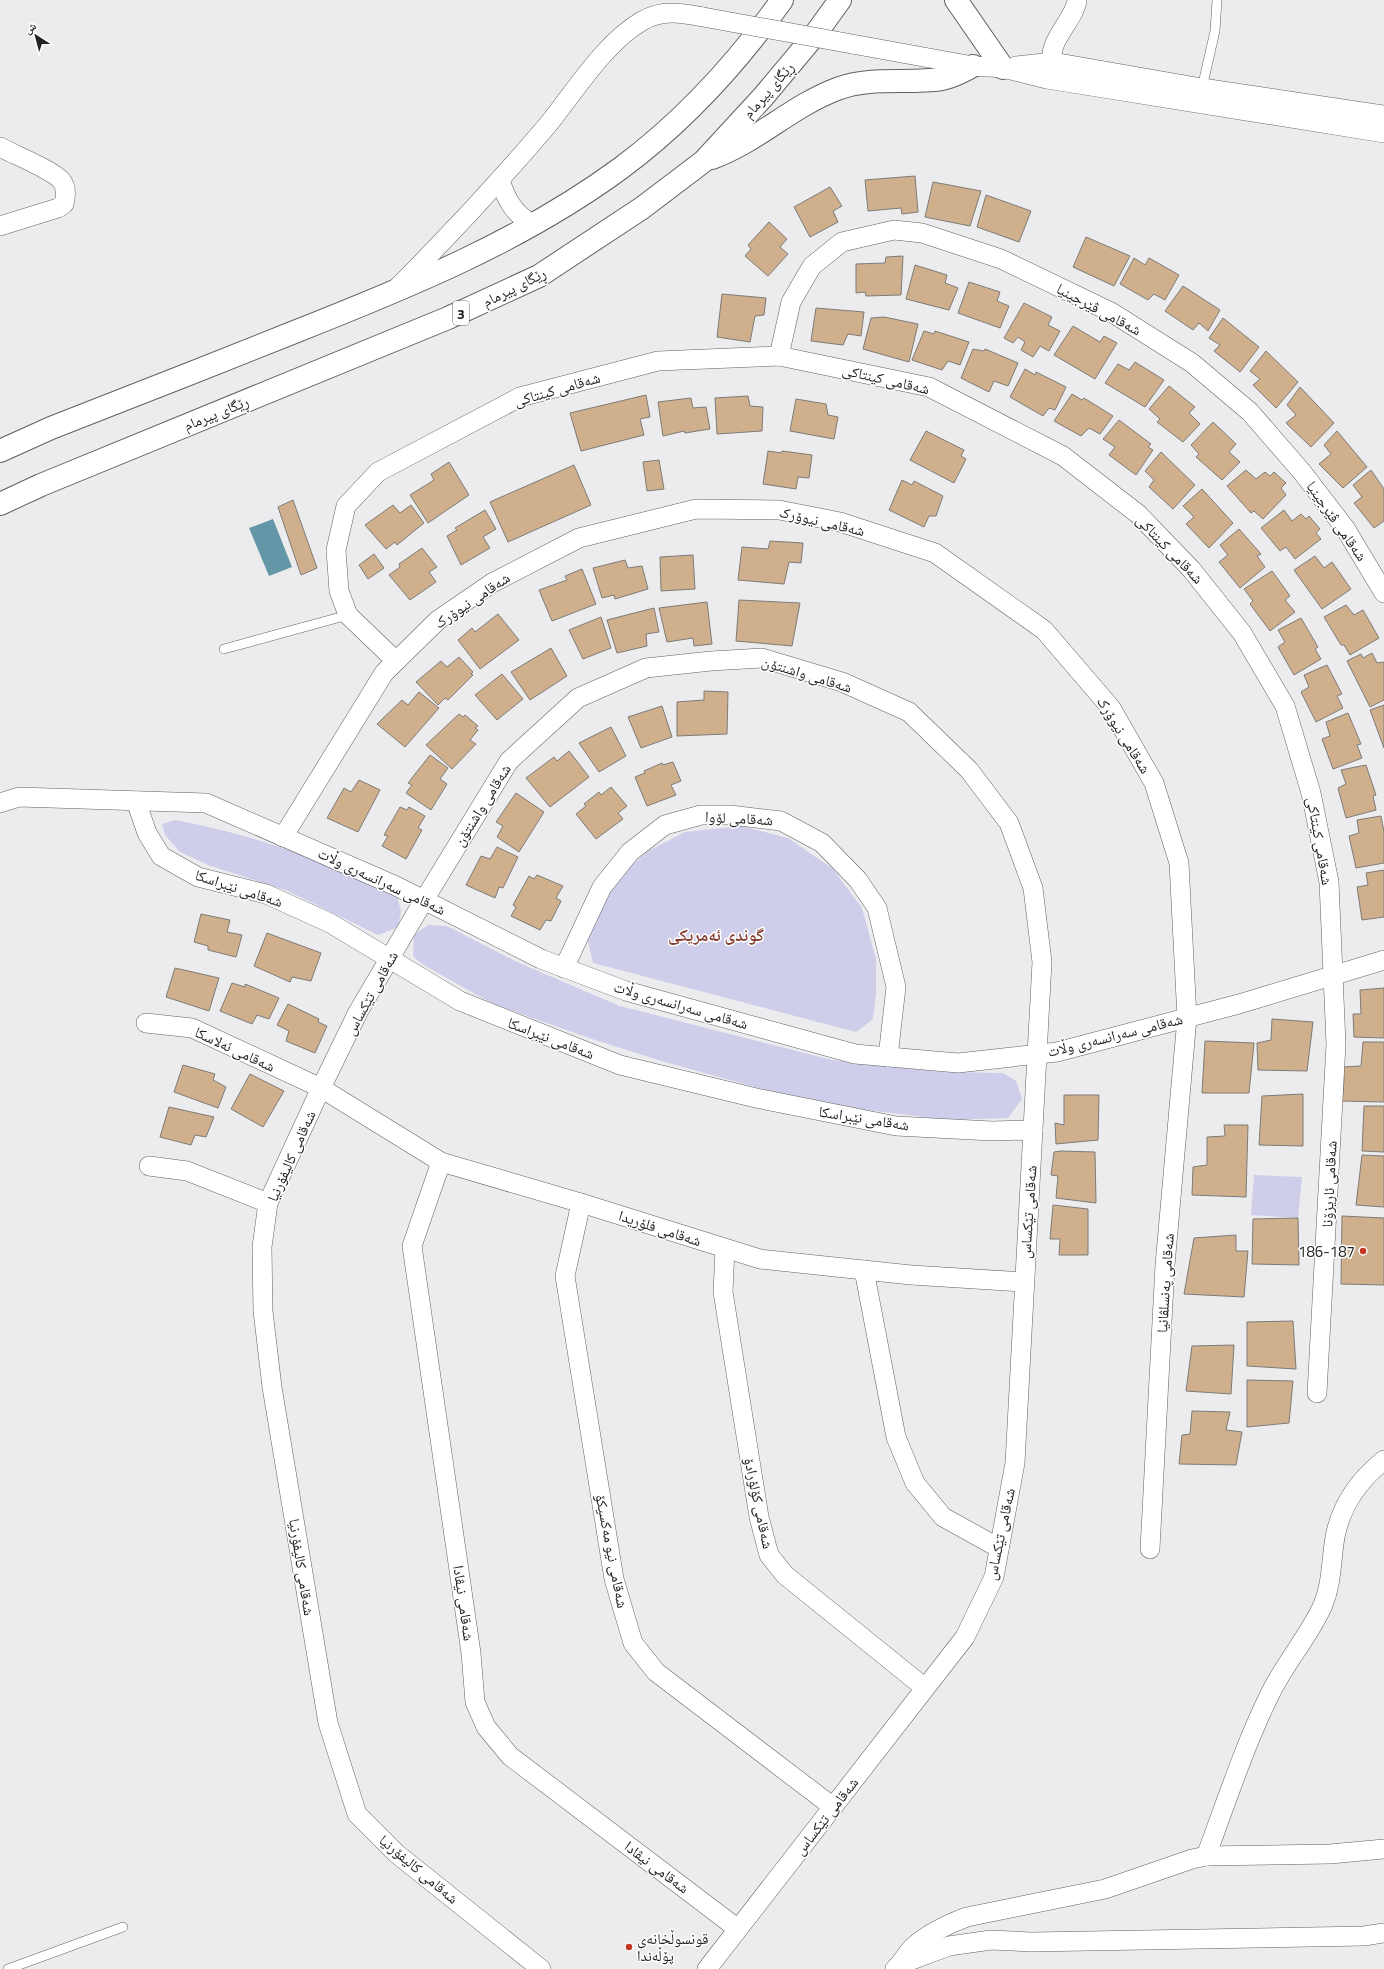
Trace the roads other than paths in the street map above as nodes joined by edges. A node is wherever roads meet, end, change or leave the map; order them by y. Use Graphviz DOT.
graph roads {
  1 [pos="782,0"];
  2 [pos="840,0"];
  3 [pos="956,0"];
  4 [pos="1077,0"];
  5 [pos="1217,0"];
  6 [pos="1053,62"];
  7 [pos="973,66"];
  8 [pos="1003,68"];
  9 [pos="1202,88"];
  10 [pos="1384,115"];
  11 [pos="1384,133"];
  12 [pos="0,147"];
  13 [pos="704,161"];
  14 [pos="500,180"];
  15 [pos="532,224"];
  16 [pos="0,226"];
  17 [pos="393,292"];
  18 [pos="779,356"];
  19 [pos="0,451"];
  20 [pos="0,504"];
  21 [pos="1384,593"];
  22 [pos="348,615"];
  23 [pos="224,649"];
  24 [pos="396,661"];
  25 [pos="136,801"];
  26 [pos="0,803"];
  27 [pos="283,836"];
  28 [pos="424,900"];
  29 [pos="389,958"];
  30 [pos="1384,960"];
  31 [pos="564,968"];
  32 [pos="1334,975"];
  33 [pos="1187,1018"];
  34 [pos="146,1023"];
  35 [pos="1038,1054"];
  36 [pos="888,1056"];
  37 [pos="321,1088"];
  38 [pos="1033,1130"];
  39 [pos="441,1162"];
  40 [pos="149,1166"];
  41 [pos="268,1203"];
  42 [pos="581,1203"];
  43 [pos="725,1248"];
  44 [pos="864,1270"];
  45 [pos="1024,1282"];
  46 [pos="1317,1393"];
  47 [pos="1384,1460"];
  48 [pos="999,1548"];
  49 [pos="1150,1549"];
  50 [pos="925,1688"];
  51 [pos="833,1807"];
  52 [pos="1384,1849"];
  53 [pos="1206,1856"];
  54 [pos="123,1928"];
  55 [pos="738,1929"];
  56 [pos="1384,1933"];
  57 [pos="898,1966"];
  58 [pos="8,1969"];
  59 [pos="541,1969"];
  60 [pos="708,1969"];
  1 -- 15 [label="highway"];
  2 -- 13 [label="highway, ڕێگای پیرمام / 3"];
  3 -- 8 [label="highway"];
  4 -- 6 [label="street"];
  5 -- 9 [label="lane"];
  6 -- 8 [label="street"];
  6 -- 9 [label="street"];
  7 -- 8 [label="street"];
  7 -- 13 [label="highway"];
  7 -- 14 [label="street, bridge"];
  8 -- 11 [label="street"];
  9 -- 10 [label="street"];
  12 -- 16 [label="street"];
  13 -- 20 [label="highway, ڕێگای پیرمام / 3"];
  14 -- 15 [label="street"];
  14 -- 17 [label="street"];
  15 -- 17 [label="highway"];
  17 -- 19 [label="highway"];
  18 -- 21 [label="street, شەقامی ڤێرجینیا"];
  18 -- 22 [label="street, شەقامی کینتاکی"];
  18 -- 32 [label="street, شەقامی کینتاکی"];
  22 -- 23 [label="lane"];
  22 -- 24 [label="street, شەقامی کینتاکی"];
  24 -- 27 [label="street, شەقامی نیوۆرک"];
  24 -- 33 [label="street, شەقامی نیوۆرک"];
  25 -- 26 [label="street, شەقامی سەرانسەری وڵات"];
  25 -- 27 [label="street, شەقامی سەرانسەری وڵات"];
  25 -- 29 [label="street, شەقامی نێبراسکا"];
  27 -- 28 [label="street, شەقامی سەرانسەری وڵات"];
  28 -- 29 [label="street, شەقامی تێکساس"];
  28 -- 31 [label="street, شەقامی سەرانسەری وڵات"];
  28 -- 35 [label="street, شەقامی واشنتۆن"];
  29 -- 37 [label="street, شەقامی تێکساس"];
  29 -- 38 [label="street, شەقامی نێبراسکا"];
  30 -- 32 [label="street, شەقامی سەرانسەری وڵات"];
  31 -- 36 [label="street, شەقامی سەرانسەری وڵات"];
  31 -- 36 [label="street, شەقامی لۆوا"];
  32 -- 33 [label="street, شەقامی سەرانسەری وڵات"];
  32 -- 46 [label="street, شەقامی ئاریزۆنا"];
  33 -- 35 [label="street, شەقامی سەرانسەری وڵات"];
  33 -- 49 [label="street, شەقامی پەنسلڤانیا"];
  34 -- 37 [label="street, شەقامی ئەلاسکا"];
  35 -- 36 [label="street, شەقامی سەرانسەری وڵات"];
  35 -- 38 [label="street, شەقامی تێکساس"];
  37 -- 39 [label="street, شەقامی فلۆریدا"];
  37 -- 41 [label="street, شەقامی کالیفۆرنیا"];
  38 -- 45 [label="street, شەقامی تێکساس"];
  39 -- 42 [label="street, شەقامی فلۆریدا"];
  39 -- 55 [label="street, شەقامی نیڤادا"];
  40 -- 41 [label="street"];
  41 -- 59 [label="street, شەقامی کالیفۆرنیا"];
  42 -- 43 [label="street, شەقامی فلۆریدا"];
  42 -- 51 [label="street, شەقامی نیو مەکسیکۆ"];
  43 -- 44 [label="street, شەقامی فلۆریدا"];
  43 -- 50 [label="street, شەقامی کۆلۆرادۆ"];
  44 -- 45 [label="street, شەقامی فلۆریدا"];
  44 -- 48 [label="street"];
  45 -- 48 [label="street, شەقامی تێکساس"];
  47 -- 53 [label="street"];
  48 -- 50 [label="street, شەقامی تێکساس"];
  50 -- 51 [label="street, شەقامی تێکساس"];
  51 -- 55 [label="street, شەقامی تێکساس"];
  52 -- 53 [label="street"];
  53 -- 57 [label="street"];
  54 -- 58 [label="lane"];
  55 -- 60 [label="street, شەقامی تێکساس"];
  56 -- 57 [label="street"];
}
